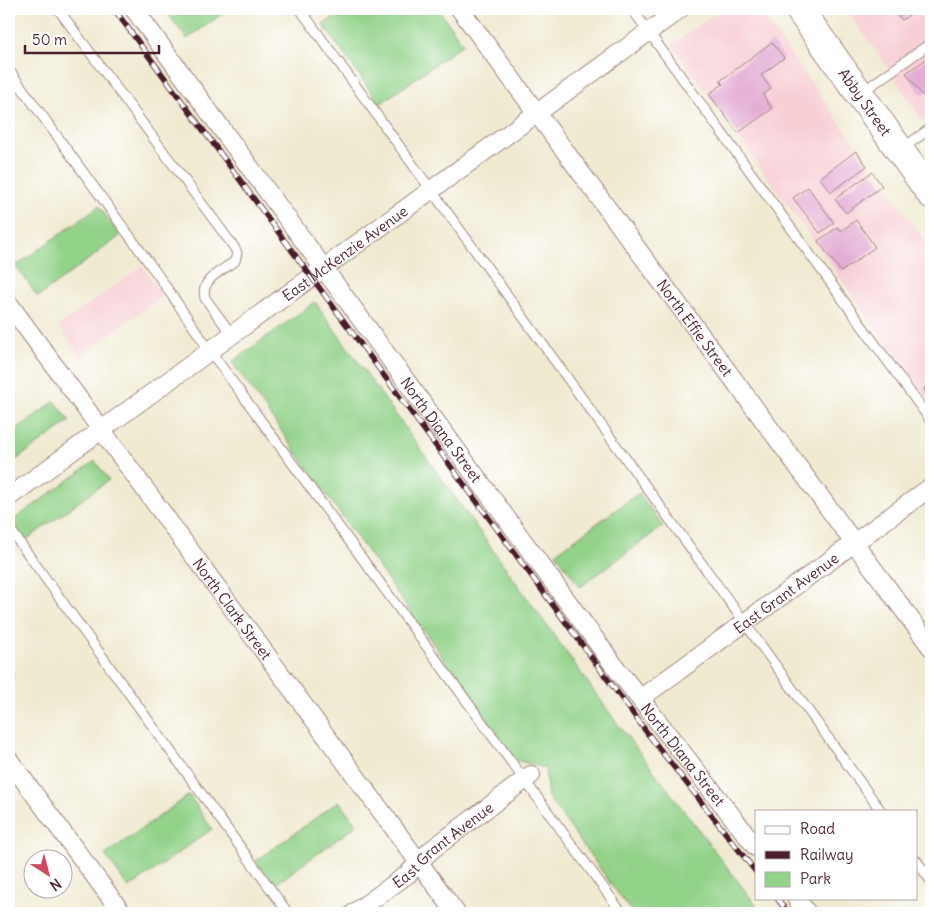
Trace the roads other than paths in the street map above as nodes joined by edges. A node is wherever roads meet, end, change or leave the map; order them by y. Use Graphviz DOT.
graph roads {
  1 [pos="58,9"];
  2 [pos="134,9"];
  3 [pos="300,9"];
  4 [pos="460,9"];
  5 [pos="632,9"];
  6 [pos="680,9"];
  7 [pos="799,9"];
  8 [pos="649,32"];
  9 [pos="931,43"];
  10 [pos="9,70"];
  11 [pos="860,94"];
  12 [pos="538,112"];
  13 [pos="931,128"];
  14 [pos="900,150"];
  15 [pos="929,187"];
  16 [pos="431,190"];
  17 [pos="324,268"];
  18 [pos="9,304"];
  19 [pos="232,335"];
  20 [pos="210,350"];
  21 [pos="931,421"];
  22 [pos="102,429"];
  23 [pos="931,487"];
  24 [pos="9,497"];
  25 [pos="9,528"];
  26 [pos="855,542"];
  27 [pos="744,622"];
  28 [pos="931,647"];
  29 [pos="641,698"];
  30 [pos="9,760"];
  31 [pos="528,778"];
  32 [pos="880,810"];
  33 [pos="755,846"];
  34 [pos="420,862"];
  35 [pos="918,863"];
  36 [pos="931,880"];
  37 [pos="797,900"];
  38 [pos="122,913"];
  39 [pos="288,913"];
  40 [pos="354,913"];
  41 [pos="456,913"];
  42 [pos="622,913"];
  43 [pos="807,913"];
  1 -- 19 [label="lane"];
  2 -- 17 [label="street, North Diana Street"];
  3 -- 16 [label="lane"];
  4 -- 12 [label="street, North Effie Street"];
  5 -- 8 [label="lane"];
  6 -- 8 [label="street, East McKenzie Avenue"];
  7 -- 11 [label="main road, Abby Street"];
  8 -- 12 [label="street, East McKenzie Avenue"];
  8 -- 21 [label="lane"];
  9 -- 11 [label="lane"];
  10 -- 20 [label="lane"];
  11 -- 14 [label="main road, Abby Street"];
  12 -- 16 [label="street, East McKenzie Avenue"];
  12 -- 26 [label="street, North Effie Street"];
  13 -- 14 [label="lane"];
  14 -- 15 [label="main road, Abby Street"];
  16 -- 17 [label="street, East McKenzie Avenue"];
  16 -- 27 [label="lane"];
  17 -- 19 [label="street, East McKenzie Avenue"];
  17 -- 29 [label="street, North Diana Street"];
  18 -- 22 [label="street, North Clark Street"];
  19 -- 20 [label="street, East McKenzie Avenue"];
  20 -- 22 [label="street, East McKenzie Avenue"];
  20 -- 31 [label="lane"];
  22 -- 24 [label="street, East McKenzie Avenue"];
  22 -- 34 [label="street, North Clark Street"];
  23 -- 26 [label="street, East Grant Avenue"];
  25 -- 39 [label="lane"];
  26 -- 27 [label="street, East Grant Avenue"];
  26 -- 28 [label="street, North Effie Street"];
  27 -- 29 [label="street, East Grant Avenue"];
  27 -- 32 [label="lane"];
  29 -- 33 [label="street, North Diana Street"];
  30 -- 38 [label="street"];
  31 -- 34 [label="street, East Grant Avenue"];
  31 -- 42 [label="lane"];
  34 -- 40 [label="street, East Grant Avenue"];
  34 -- 41 [label="street, North Clark Street"];
  35 -- 36 [label="lane"];
  37 -- 43 [label="street"];
}
